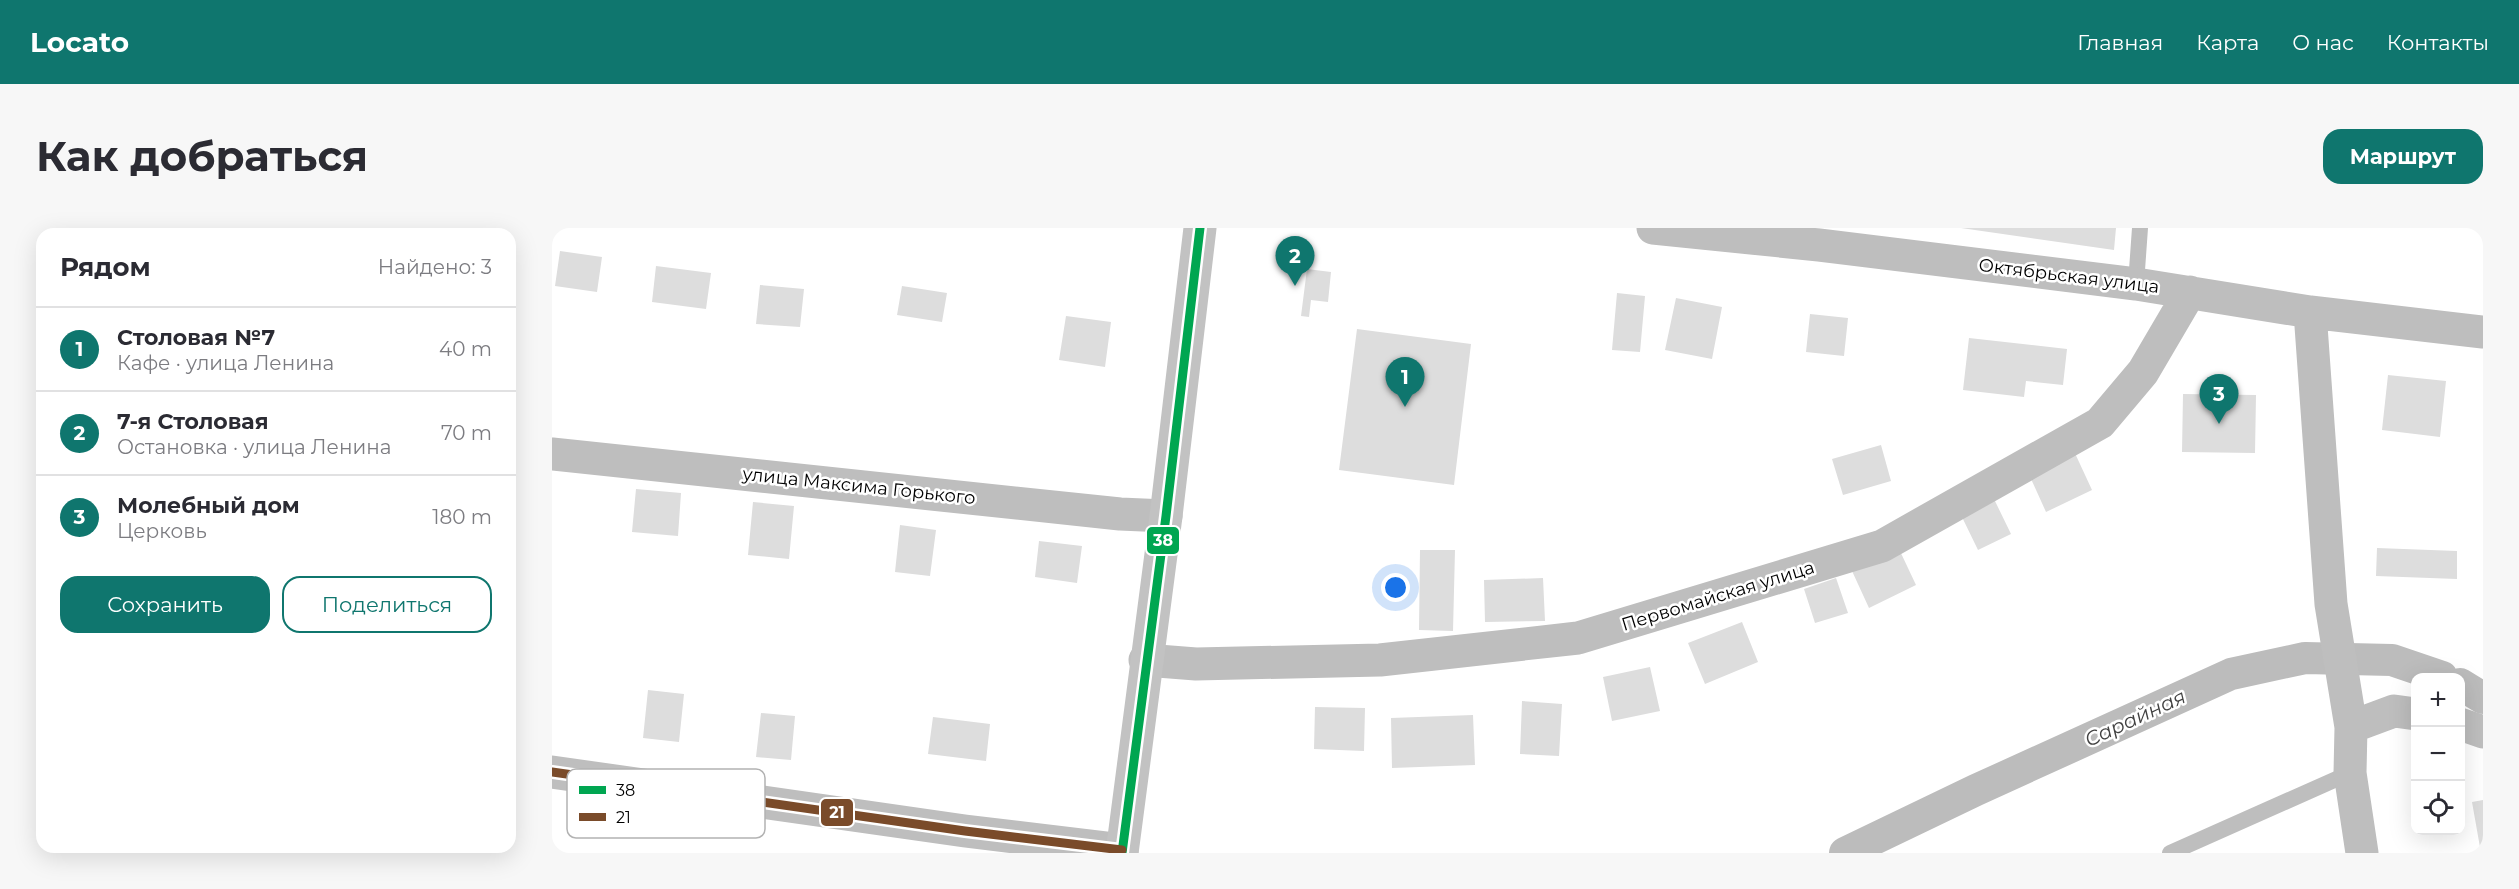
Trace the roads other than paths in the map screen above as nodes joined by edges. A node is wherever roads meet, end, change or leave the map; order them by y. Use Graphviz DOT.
graph roads {
  1 [pos="1200,228"];
  2 [pos="1653,228"];
  3 [pos="2140,228"];
  4 [pos="2136,284"];
  5 [pos="2190,292"];
  6 [pos="2310,312"];
  7 [pos="2483,333"];
  8 [pos="552,454"];
  9 [pos="1166,516"];
  10 [pos="1145,660"];
  11 [pos="2411,713"];
  12 [pos="2465,726"];
  13 [pos="2351,727"];
  14 [pos="2483,732"];
  15 [pos="552,772"];
  16 [pos="2350,772"];
  17 [pos="567,775"];
  18 [pos="765,808"];
  19 [pos="963,842"];
  20 [pos="1122,852"];
  21 [pos="2169,853"];
  22 [pos="2362,853"];
  1 -- 9 [label="main road"];
  2 -- 4 [label="street, Октябрьская улица"];
  3 -- 4 [label="lane"];
  4 -- 5 [label="street, Октябрьская улица"];
  5 -- 6 [label="street, Октябрьская улица"];
  5 -- 10 [label="street, Первомайская улица"];
  6 -- 7 [label="street, Октябрьская улица"];
  6 -- 13 [label="street"];
  8 -- 9 [label="street, улица Максима Горького"];
  9 -- 10 [label="main road"];
  10 -- 20 [label="main road"];
  11 -- 13 [label="street"];
  12 -- 14 [label="street"];
  13 -- 16 [label="street"];
  15 -- 17 [label="street"];
  16 -- 21 [label="lane"];
  16 -- 22 [label="street"];
  18 -- 19 [label="street"];
  19 -- 20 [label="street"];
}
